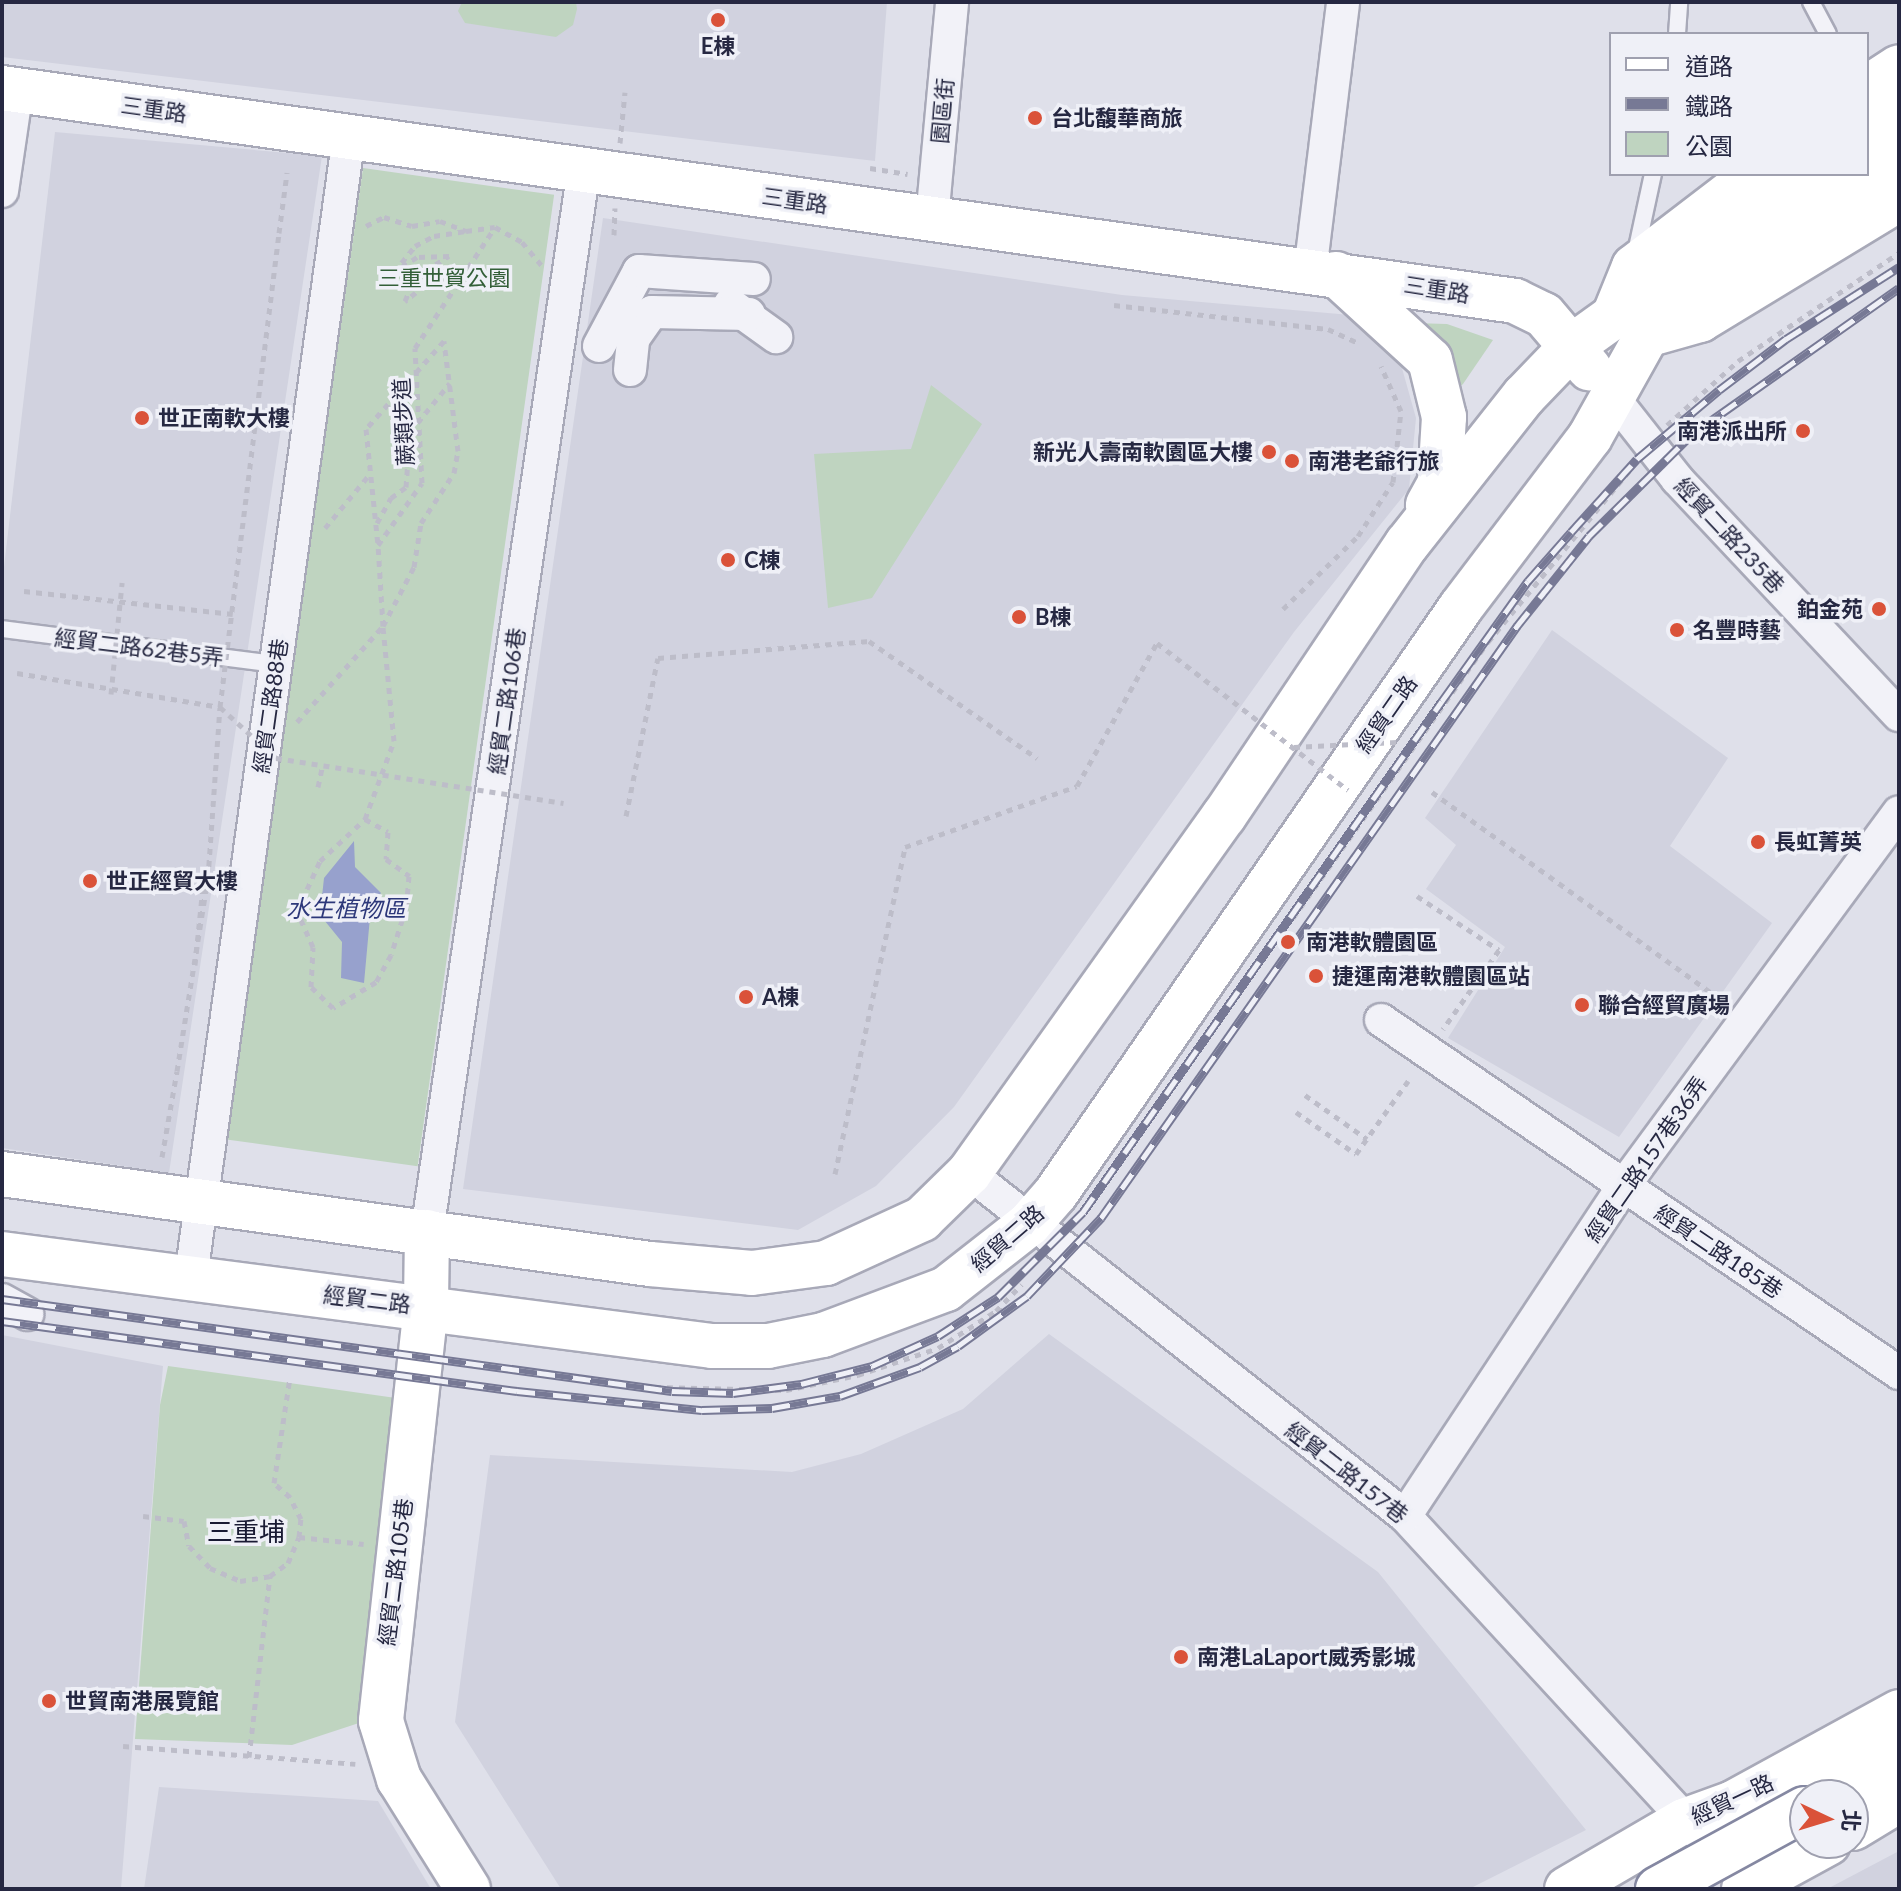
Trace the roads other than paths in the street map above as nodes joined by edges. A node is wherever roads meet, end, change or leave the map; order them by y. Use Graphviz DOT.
graph roads {
  1 [pos="952,2"];
  2 [pos="1343,2"];
  3 [pos="1679,2"];
  4 [pos="1811,2"];
  5 [pos="1677,32"];
  6 [pos="1827,32"];
  7 [pos="1899,67"];
  8 [pos="1869,87"];
  9 [pos="9,89"];
  10 [pos="1899,110"];
  11 [pos="1869,132"];
  12 [pos="349,136"];
  13 [pos="1899,160"];
  14 [pos="584,169"];
  15 [pos="1653,176"];
  16 [pos="1752,176"];
  17 [pos="1810,176"];
  18 [pos="2,191"];
  19 [pos="1899,199"];
  20 [pos="932,219"];
  21 [pos="1634,267"];
  22 [pos="675,273"];
  23 [pos="1323,273"];
  24 [pos="706,292"];
  25 [pos="754,297"];
  26 [pos="630,307"];
  27 [pos="1630,327"];
  28 [pos="776,337"];
  29 [pos="599,346"];
  30 [pos="1571,347"];
  31 [pos="630,370"];
  32 [pos="1611,395"];
  33 [pos="1407,544"];
  34 [pos="2,629"];
  35 [pos="276,664"];
  36 [pos="1899,715"];
  37 [pos="1899,812"];
  38 [pos="1381,1020"];
  39 [pos="969,1173"];
  40 [pos="2,1174"];
  41 [pos="1624,1185"];
  42 [pos="201,1202"];
  43 [pos="1029,1224"];
  44 [pos="427,1232"];
  45 [pos="2,1254"];
  46 [pos="191,1276"];
  47 [pos="426,1306"];
  48 [pos="1899,1373"];
  49 [pos="1405,1516"];
  50 [pos="1899,1712"];
  51 [pos="1899,1758"];
  52 [pos="1860,1779"];
  53 [pos="1899,1800"];
  54 [pos="1789,1818"];
  55 [pos="1869,1818"];
  56 [pos="1684,1821"];
  57 [pos="1799,1859"];
  58 [pos="1747,1887"];
  59 [pos="468,1889"];
  60 [pos="1567,1889"];
  61 [pos="1658,1889"];
  1 -- 20 [label="street, 園區街"];
  2 -- 23 [label="street"];
  3 -- 5 [label="lane"];
  4 -- 6 [label="lane"];
  7 -- 8 [label="main road"];
  9 -- 12 [label="main road, 三重路"];
  9 -- 18 [label="street"];
  10 -- 11 [label="main road"];
  12 -- 14 [label="main road, 三重路"];
  12 -- 35 [label="street, 經貿二路88巷"];
  13 -- 27 [label="main road"];
  14 -- 20 [label="main road, 三重路"];
  14 -- 44 [label="street, 經貿二路106巷"];
  15 -- 21 [label="lane"];
  16 -- 21 [label="main road"];
  17 -- 27 [label="main road"];
  19 -- 27 [label="main road"];
  20 -- 23 [label="main road, 三重路"];
  21 -- 27 [label="main road"];
  22 -- 24 [label="street"];
  22 -- 25 [label="street"];
  22 -- 26 [label="street"];
  23 -- 30 [label="main road, 三重路"];
  23 -- 33 [label="main road"];
  24 -- 25 [label="street"];
  24 -- 26 [label="street"];
  25 -- 26 [label="street"];
  25 -- 28 [label="street"];
  26 -- 29 [label="street"];
  26 -- 31 [label="street"];
  27 -- 30 [label="main road"];
  27 -- 32 [label="main road, 經貿二路"];
  30 -- 32 [label="main road, 經貿二路235巷"];
  30 -- 33 [label="main road"];
  32 -- 36 [label="street, 經貿二路235巷"];
  32 -- 43 [label="main road, 經貿二路"];
  33 -- 39 [label="main road"];
  34 -- 35 [label="lane, 經貿二路62巷5弄"];
  35 -- 42 [label="street, 經貿二路88巷"];
  37 -- 41 [label="street, 經貿二路157巷36弄"];
  38 -- 41 [label="street, 經貿二路185巷"];
  39 -- 43 [label="street, 經貿二路157巷"];
  39 -- 44 [label="main road"];
  40 -- 42 [label="main road"];
  41 -- 48 [label="street, 經貿二路185巷"];
  41 -- 49 [label="street, 經貿二路157巷36弄"];
  42 -- 44 [label="main road"];
  42 -- 46 [label="street, 經貿二路88巷"];
  43 -- 47 [label="main road, 經貿二路"];
  43 -- 49 [label="street, 經貿二路157巷"];
  44 -- 47 [label="main road, 經貿二路105巷"];
  45 -- 46 [label="main road, 經貿二路"];
  46 -- 47 [label="main road, 經貿二路"];
  47 -- 59 [label="main road, 經貿二路105巷"];
  49 -- 56 [label="street, 經貿二路157巷"];
  50 -- 56 [label="main road, 經貿一路"];
  51 -- 52 [label="main road"];
  53 -- 55 [label="main road"];
  54 -- 61 [label="main road, bridge"];
  56 -- 58 [label="street, 經貿二路157巷"];
  56 -- 60 [label="main road, 經貿一路"];
  57 -- 58 [label="main road"];
}
